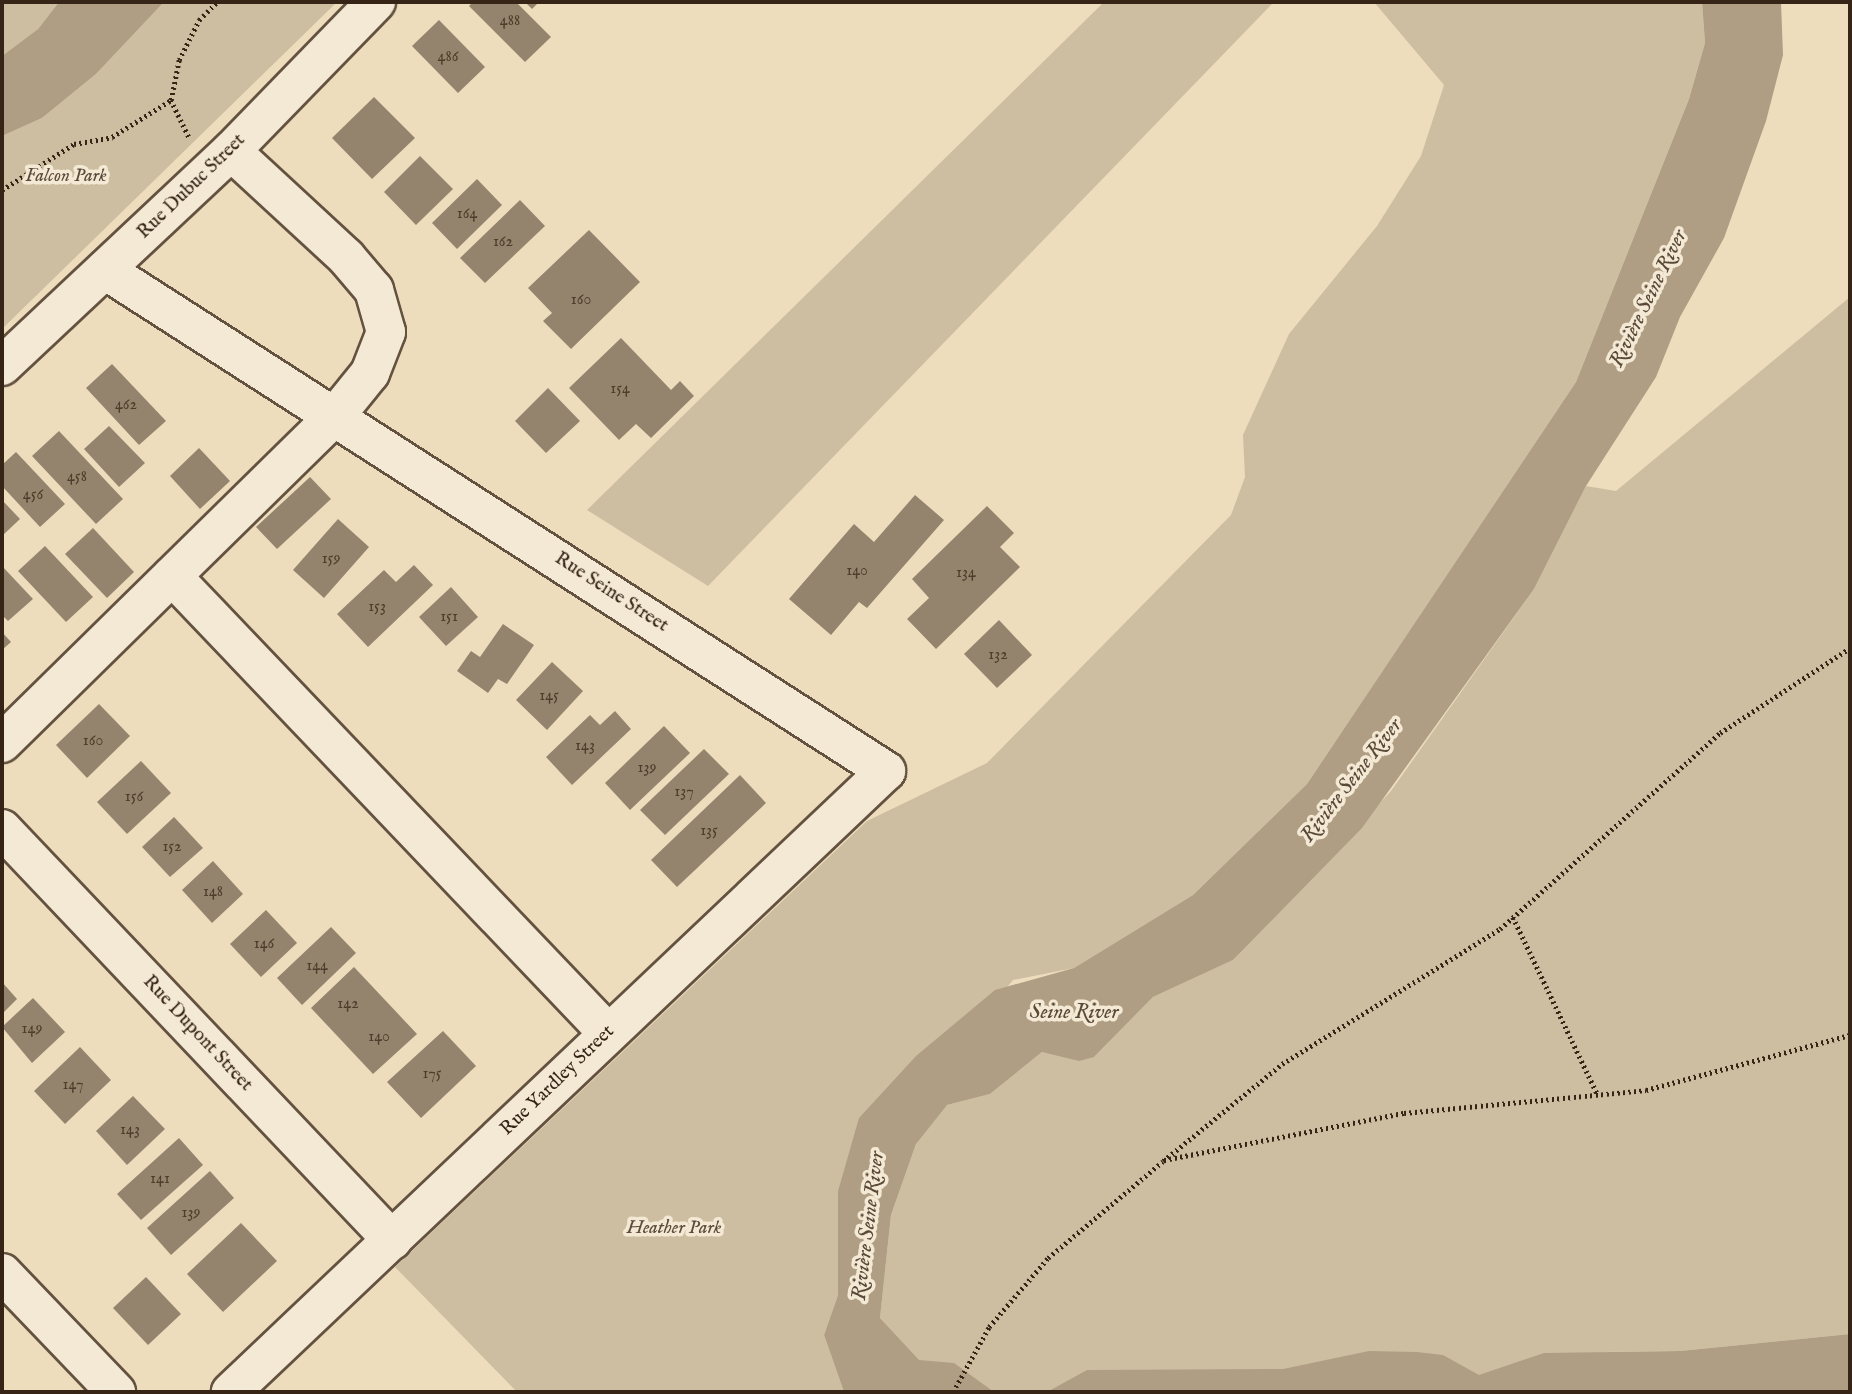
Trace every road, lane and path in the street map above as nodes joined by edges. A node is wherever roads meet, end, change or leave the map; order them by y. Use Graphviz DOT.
graph roads {
  1 [pos="217,2"];
  2 [pos="376,2"];
  3 [pos="231,151"];
  4 [pos="2,190"];
  5 [pos="105,270"];
  6 [pos="2,366"];
  7 [pos="336,415"];
  8 [pos="172,576"];
  9 [pos="1850,648"];
  10 [pos="2,743"];
  11 [pos="886,771"];
  12 [pos="2,829"];
  13 [pos="1513,917"];
  14 [pos="608,1033"];
  15 [pos="1850,1035"];
  16 [pos="1597,1093"];
  17 [pos="1163,1161"];
  18 [pos="392,1240"];
  19 [pos="2,1273"];
  20 [pos="116,1392"];
  21 [pos="231,1392"];
  22 [pos="953,1392"];
  1 -- 4 [label="path"];
  2 -- 3 [label="street, Rue Dubuc Street"];
  3 -- 5 [label="street, Rue Dubuc Street"];
  3 -- 7 [label="street"];
  5 -- 6 [label="street, Rue Dubuc Street"];
  5 -- 7 [label="street, Rue Seine Street"];
  7 -- 8 [label="street"];
  7 -- 11 [label="street, Rue Seine Street"];
  8 -- 10 [label="street"];
  8 -- 14 [label="street"];
  9 -- 13 [label="path"];
  11 -- 14 [label="street, Rue Yardley Street"];
  12 -- 18 [label="street, Rue Dupont Street"];
  13 -- 16 [label="path"];
  13 -- 17 [label="path"];
  14 -- 18 [label="street, Rue Yardley Street"];
  15 -- 16 [label="path"];
  16 -- 17 [label="path"];
  17 -- 22 [label="path"];
  18 -- 21 [label="street, Rue Yardley Street"];
  19 -- 20 [label="street"];
}
